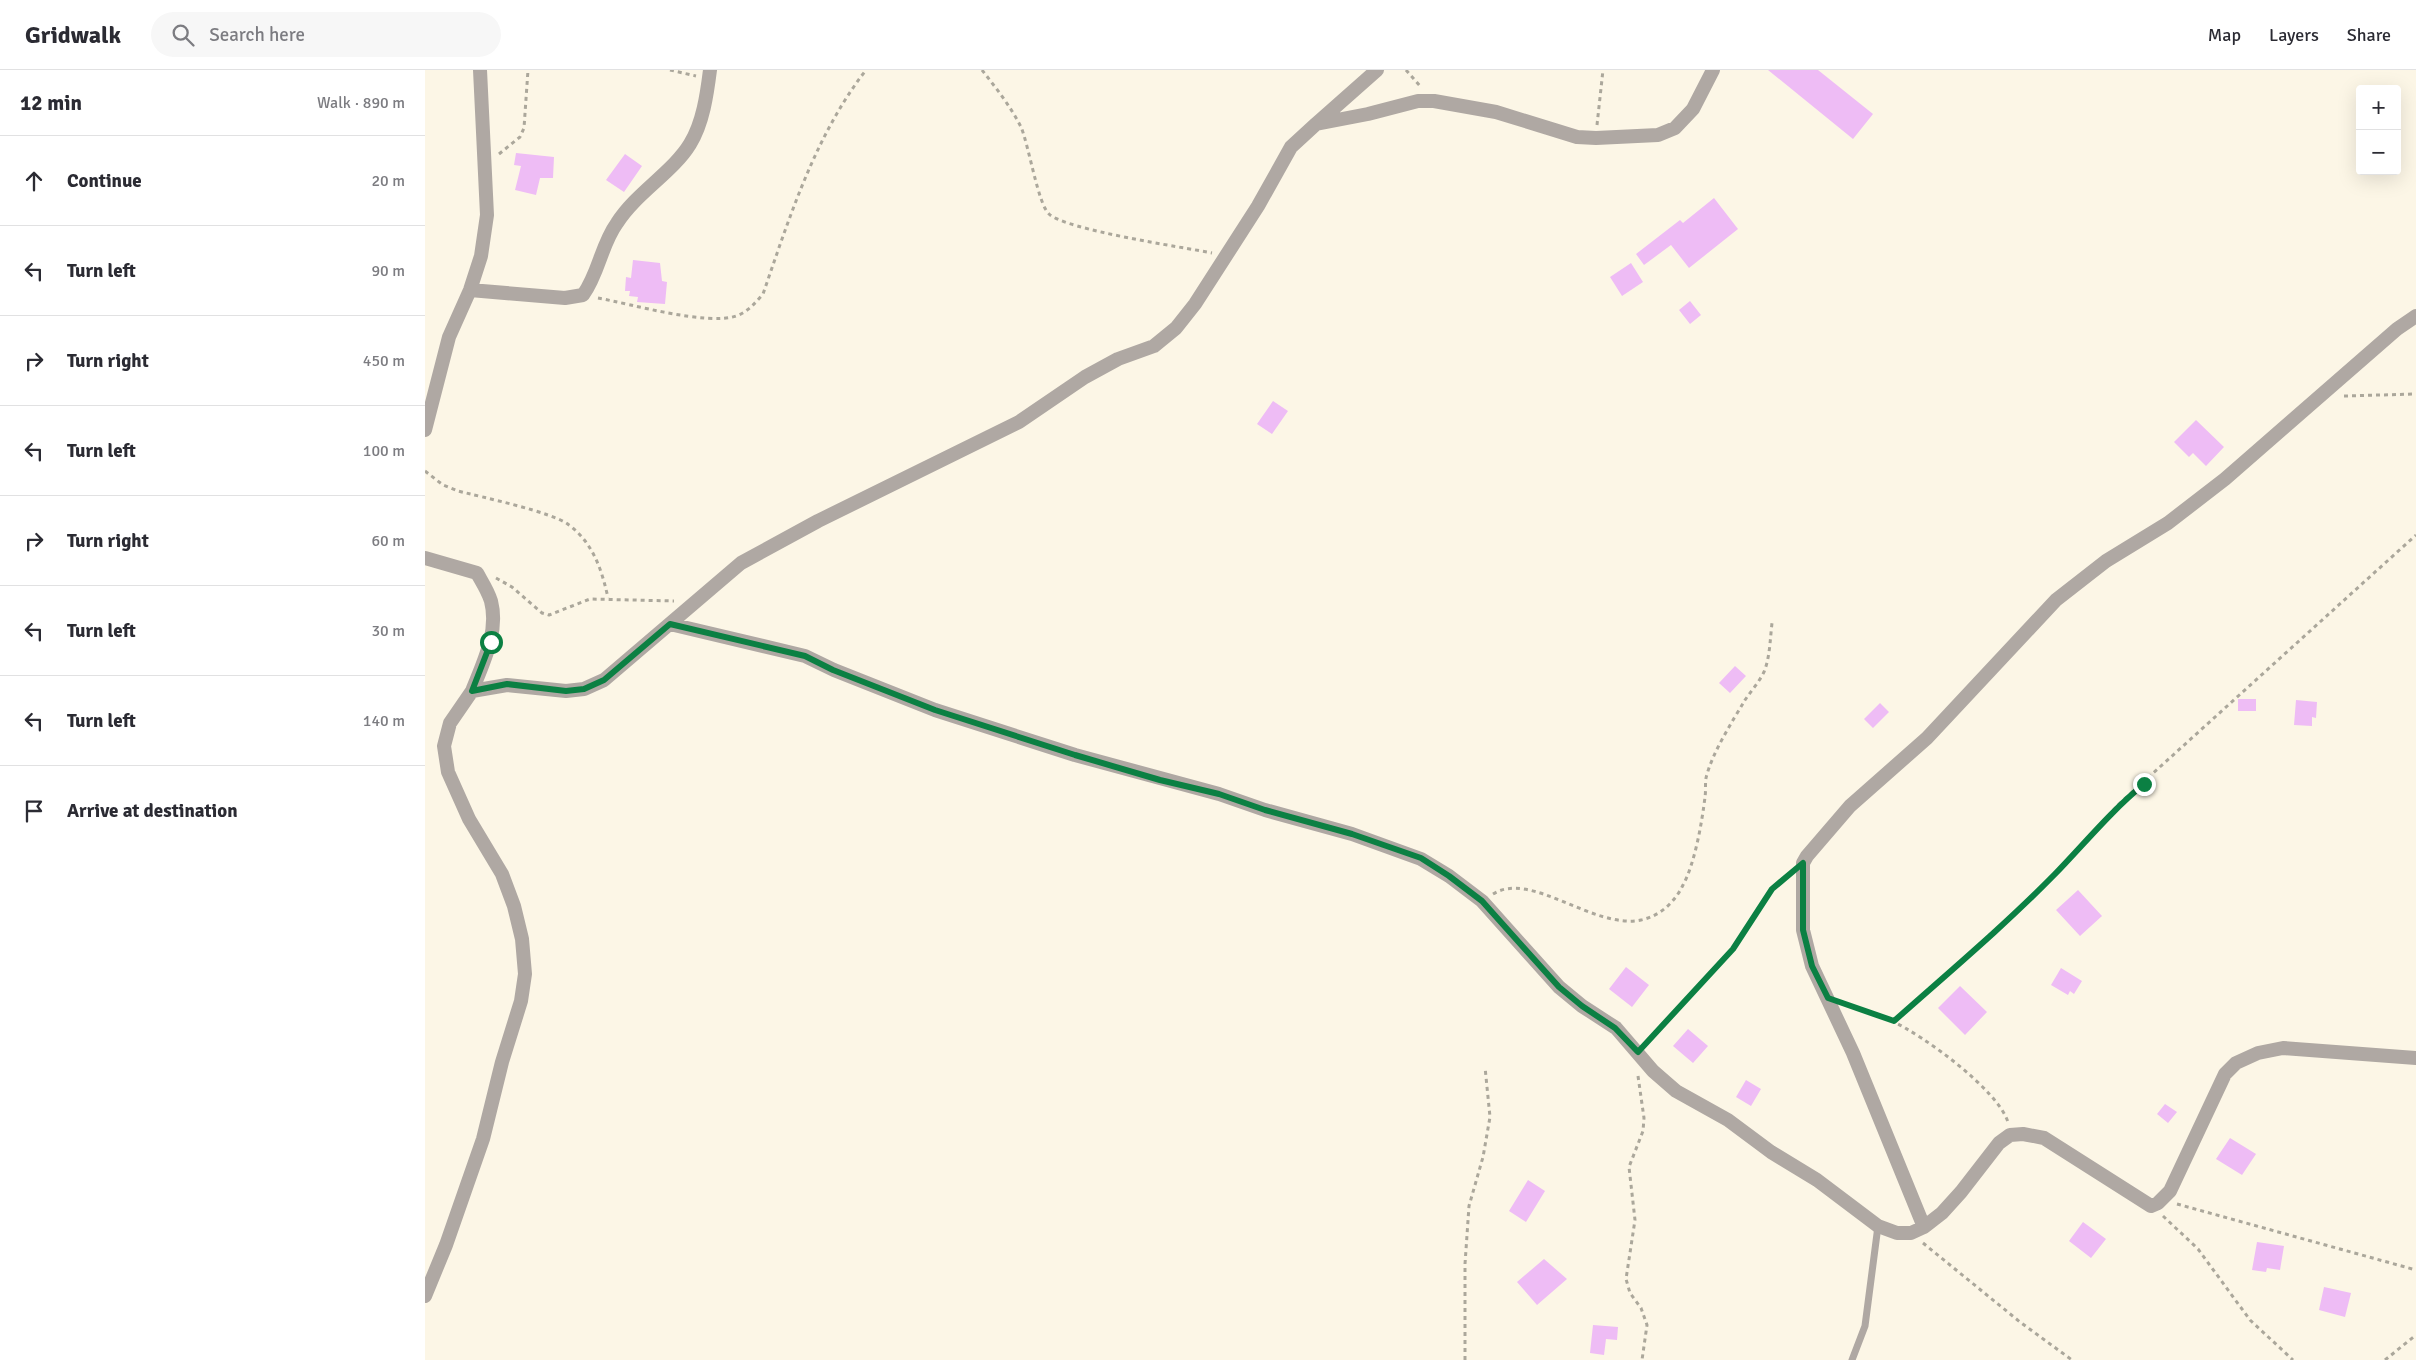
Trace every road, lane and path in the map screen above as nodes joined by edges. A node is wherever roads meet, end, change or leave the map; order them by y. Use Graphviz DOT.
graph roads {
  1 [pos="480,70"];
  2 [pos="528,70"];
  3 [pos="670,70"];
  4 [pos="866,70"];
  5 [pos="982,70"];
  6 [pos="1377,70"];
  7 [pos="1603,70"];
  8 [pos="1713,70"];
  9 [pos="709,74"];
  10 [pos="1316,124"];
  11 [pos="1596,138"];
  12 [pos="486,163"];
  13 [pos="1226,256"];
  14 [pos="470,290"];
  15 [pos="583,295"];
  16 [pos="2416,316"];
  17 [pos="2414,395"];
  18 [pos="2320,396"];
  19 [pos="2416,398"];
  20 [pos="425,430"];
  21 [pos="425,471"];
  22 [pos="2416,535"];
  23 [pos="425,558"];
  24 [pos="477,573"];
  25 [pos="608,598"];
  26 [pos="697,601"];
  27 [pos="670,624"];
  28 [pos="1772,624"];
  29 [pos="472,691"];
  30 [pos="1803,863"];
  31 [pos="1482,901"];
  32 [pos="1828,998"];
  33 [pos="1894,1021"];
  34 [pos="1638,1052"];
  35 [pos="2416,1058"];
  36 [pos="1485,1067"];
  37 [pos="2010,1135"];
  38 [pos="2156,1203"];
  39 [pos="1879,1226"];
  40 [pos="1918,1230"];
  41 [pos="2416,1270"];
  42 [pos="425,1296"];
  43 [pos="2416,1335"];
  44 [pos="1465,1360"];
  45 [pos="1643,1360"];
  46 [pos="1852,1360"];
  47 [pos="2072,1360"];
  48 [pos="2293,1360"];
  49 [pos="2385,1360"];
  1 -- 12 [label="street"];
  2 -- 12 [label="path"];
  3 -- 9 [label="path"];
  4 -- 15 [label="path"];
  5 -- 13 [label="path"];
  6 -- 10 [label="street"];
  7 -- 11 [label="path"];
  8 -- 11 [label="street"];
  9 -- 15 [label="street"];
  10 -- 11 [label="street"];
  10 -- 13 [label="street"];
  12 -- 14 [label="street"];
  13 -- 26 [label="street"];
  14 -- 15 [label="street"];
  14 -- 20 [label="street"];
  16 -- 18 [label="street"];
  17 -- 18 [label="path"];
  17 -- 19 [label="path"];
  18 -- 30 [label="street"];
  21 -- 25 [label="path"];
  22 -- 33 [label="path"];
  23 -- 24 [label="street"];
  24 -- 25 [label="path"];
  24 -- 29 [label="street"];
  25 -- 26 [label="path"];
  26 -- 27 [label="street"];
  27 -- 29 [label="street"];
  27 -- 31 [label="street"];
  28 -- 31 [label="path"];
  29 -- 42 [label="street"];
  30 -- 32 [label="street"];
  30 -- 34 [label="path"];
  31 -- 34 [label="street"];
  32 -- 33 [label="path"];
  32 -- 40 [label="street"];
  33 -- 37 [label="path"];
  34 -- 39 [label="street"];
  34 -- 45 [label="path"];
  35 -- 38 [label="street"];
  36 -- 44 [label="path"];
  37 -- 38 [label="street"];
  37 -- 40 [label="street"];
  38 -- 41 [label="path"];
  38 -- 48 [label="path"];
  39 -- 40 [label="street"];
  39 -- 46 [label="lane"];
  40 -- 47 [label="path"];
  43 -- 49 [label="path"];
}
